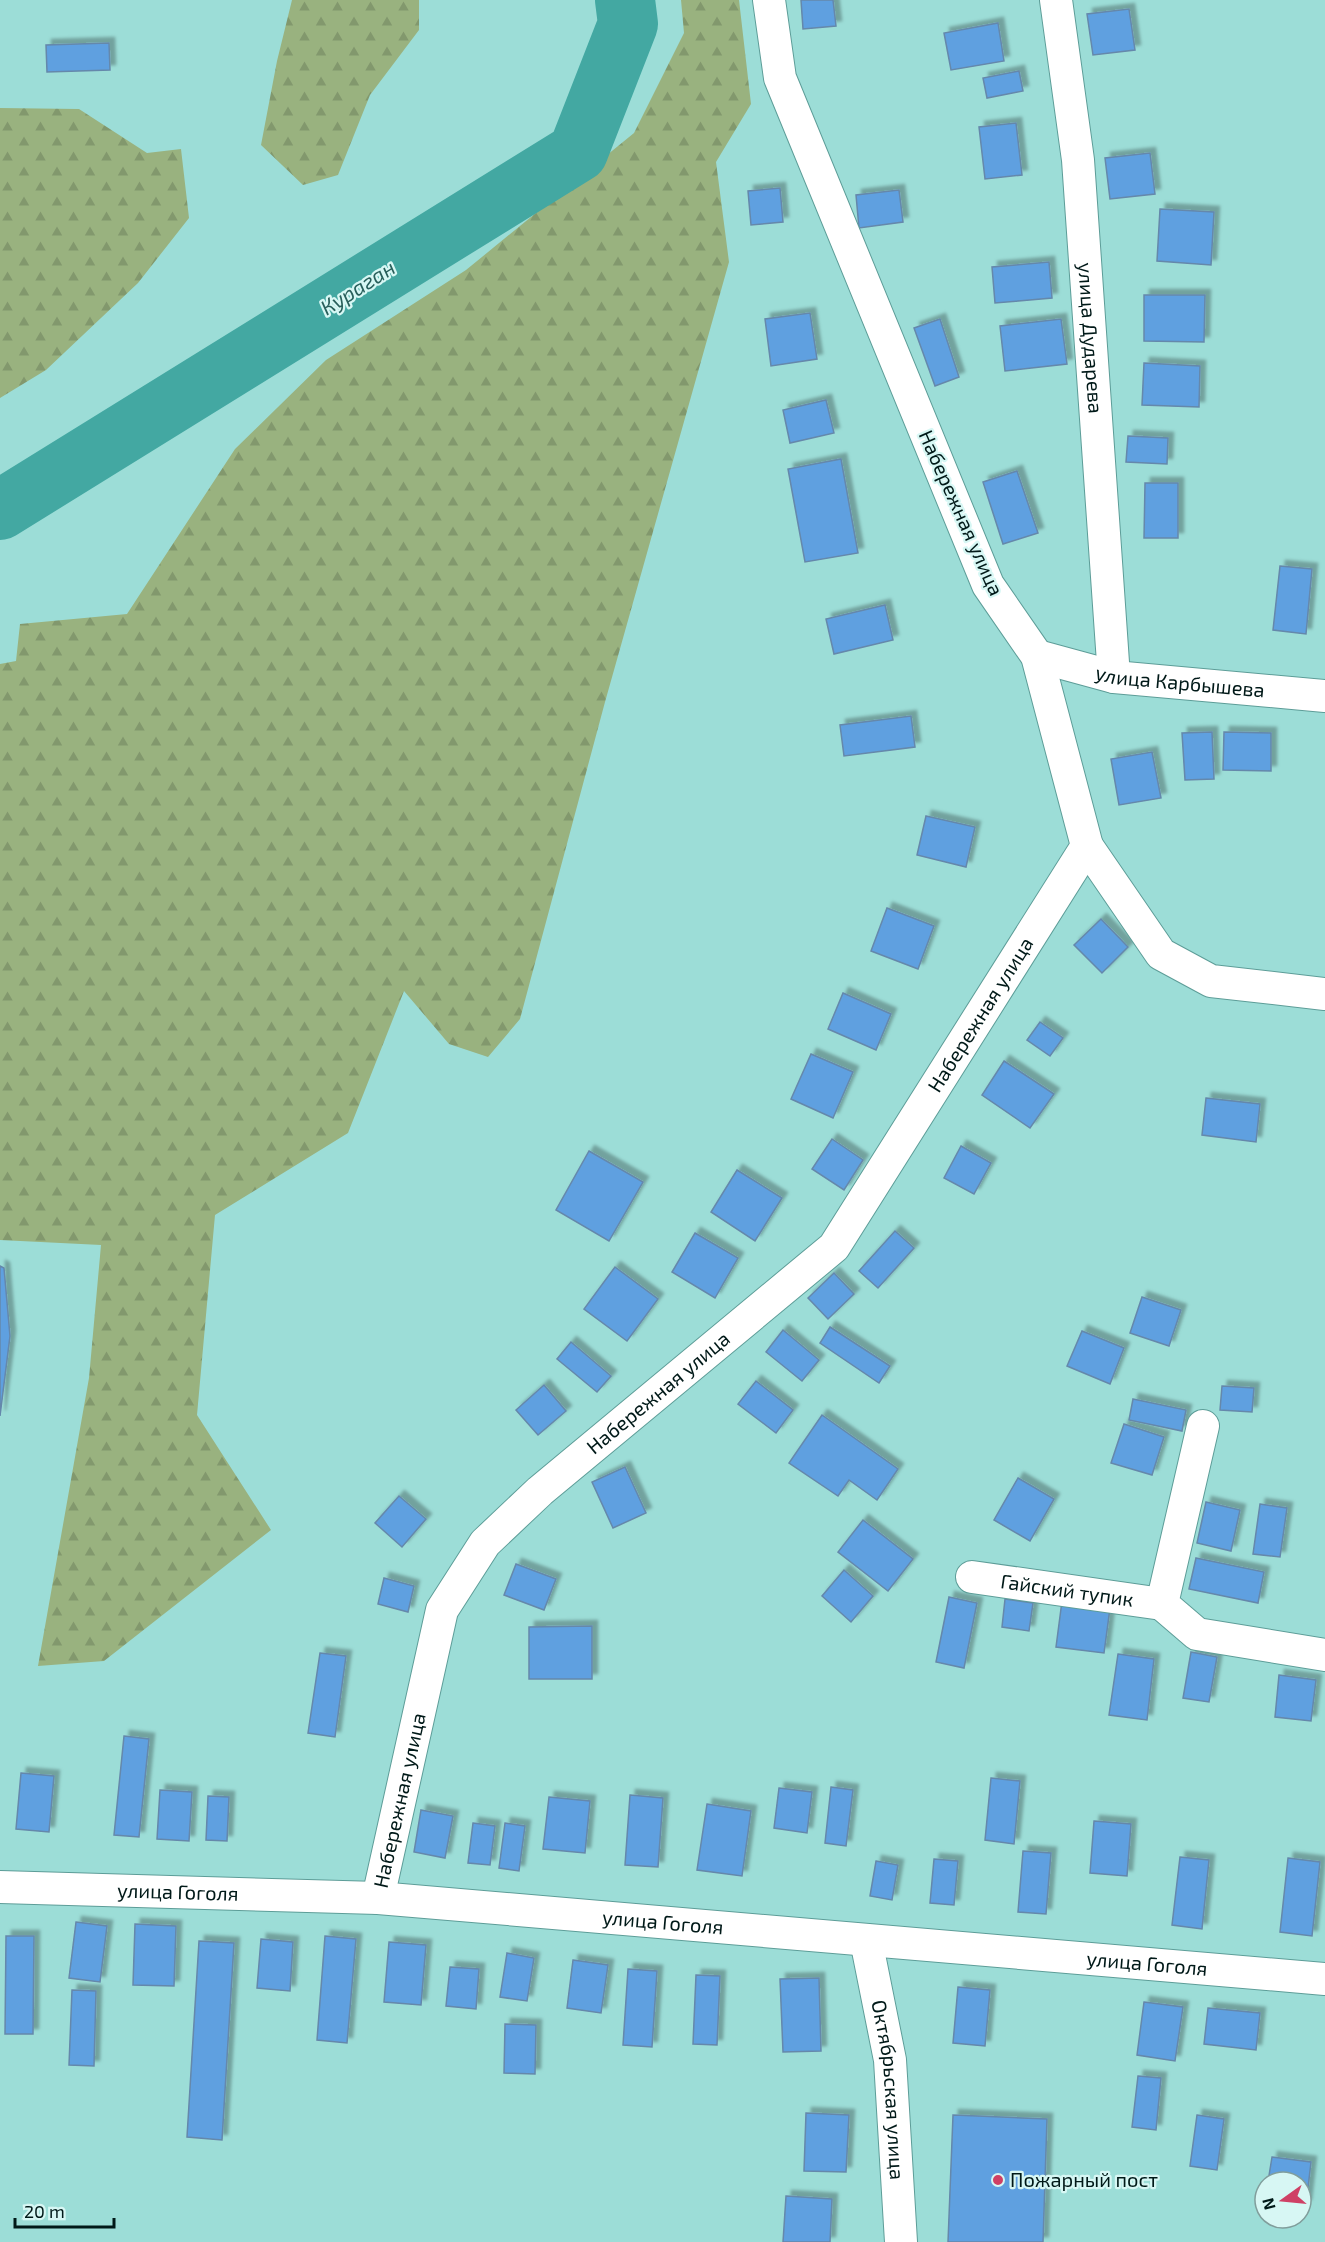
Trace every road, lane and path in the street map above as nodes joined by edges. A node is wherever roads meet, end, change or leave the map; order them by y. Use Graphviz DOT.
graph roads {
  1 [pos="770,0"];
  2 [pos="1056,0"];
  3 [pos="1037,656"];
  4 [pos="1114,677"];
  5 [pos="1325,696"];
  6 [pos="1087,846"];
  7 [pos="1325,994"];
  8 [pos="1203,1426"];
  9 [pos="972,1577"];
  10 [pos="1162,1604"];
  11 [pos="1325,1655"];
  12 [pos="0,1887"];
  13 [pos="378,1898"];
  14 [pos="866,1940"];
  15 [pos="1325,1979"];
  16 [pos="901,2242"];
  1 -- 3 [label="street, Набережная улица"];
  2 -- 4 [label="street, улица Дударева"];
  3 -- 4 [label="street, улица Карбышева"];
  3 -- 6 [label="street, Набережная улица"];
  4 -- 5 [label="street, улица Карбышева"];
  6 -- 7 [label="street"];
  6 -- 13 [label="street, Набережная улица"];
  8 -- 10 [label="street, Гайский тупик"];
  9 -- 10 [label="street, Гайский тупик"];
  10 -- 11 [label="street, Гайский тупик"];
  12 -- 13 [label="street, улица Гоголя"];
  13 -- 14 [label="street, улица Гоголя"];
  14 -- 15 [label="street, улица Гоголя"];
  14 -- 16 [label="street, Октябрьская улица"];
}
